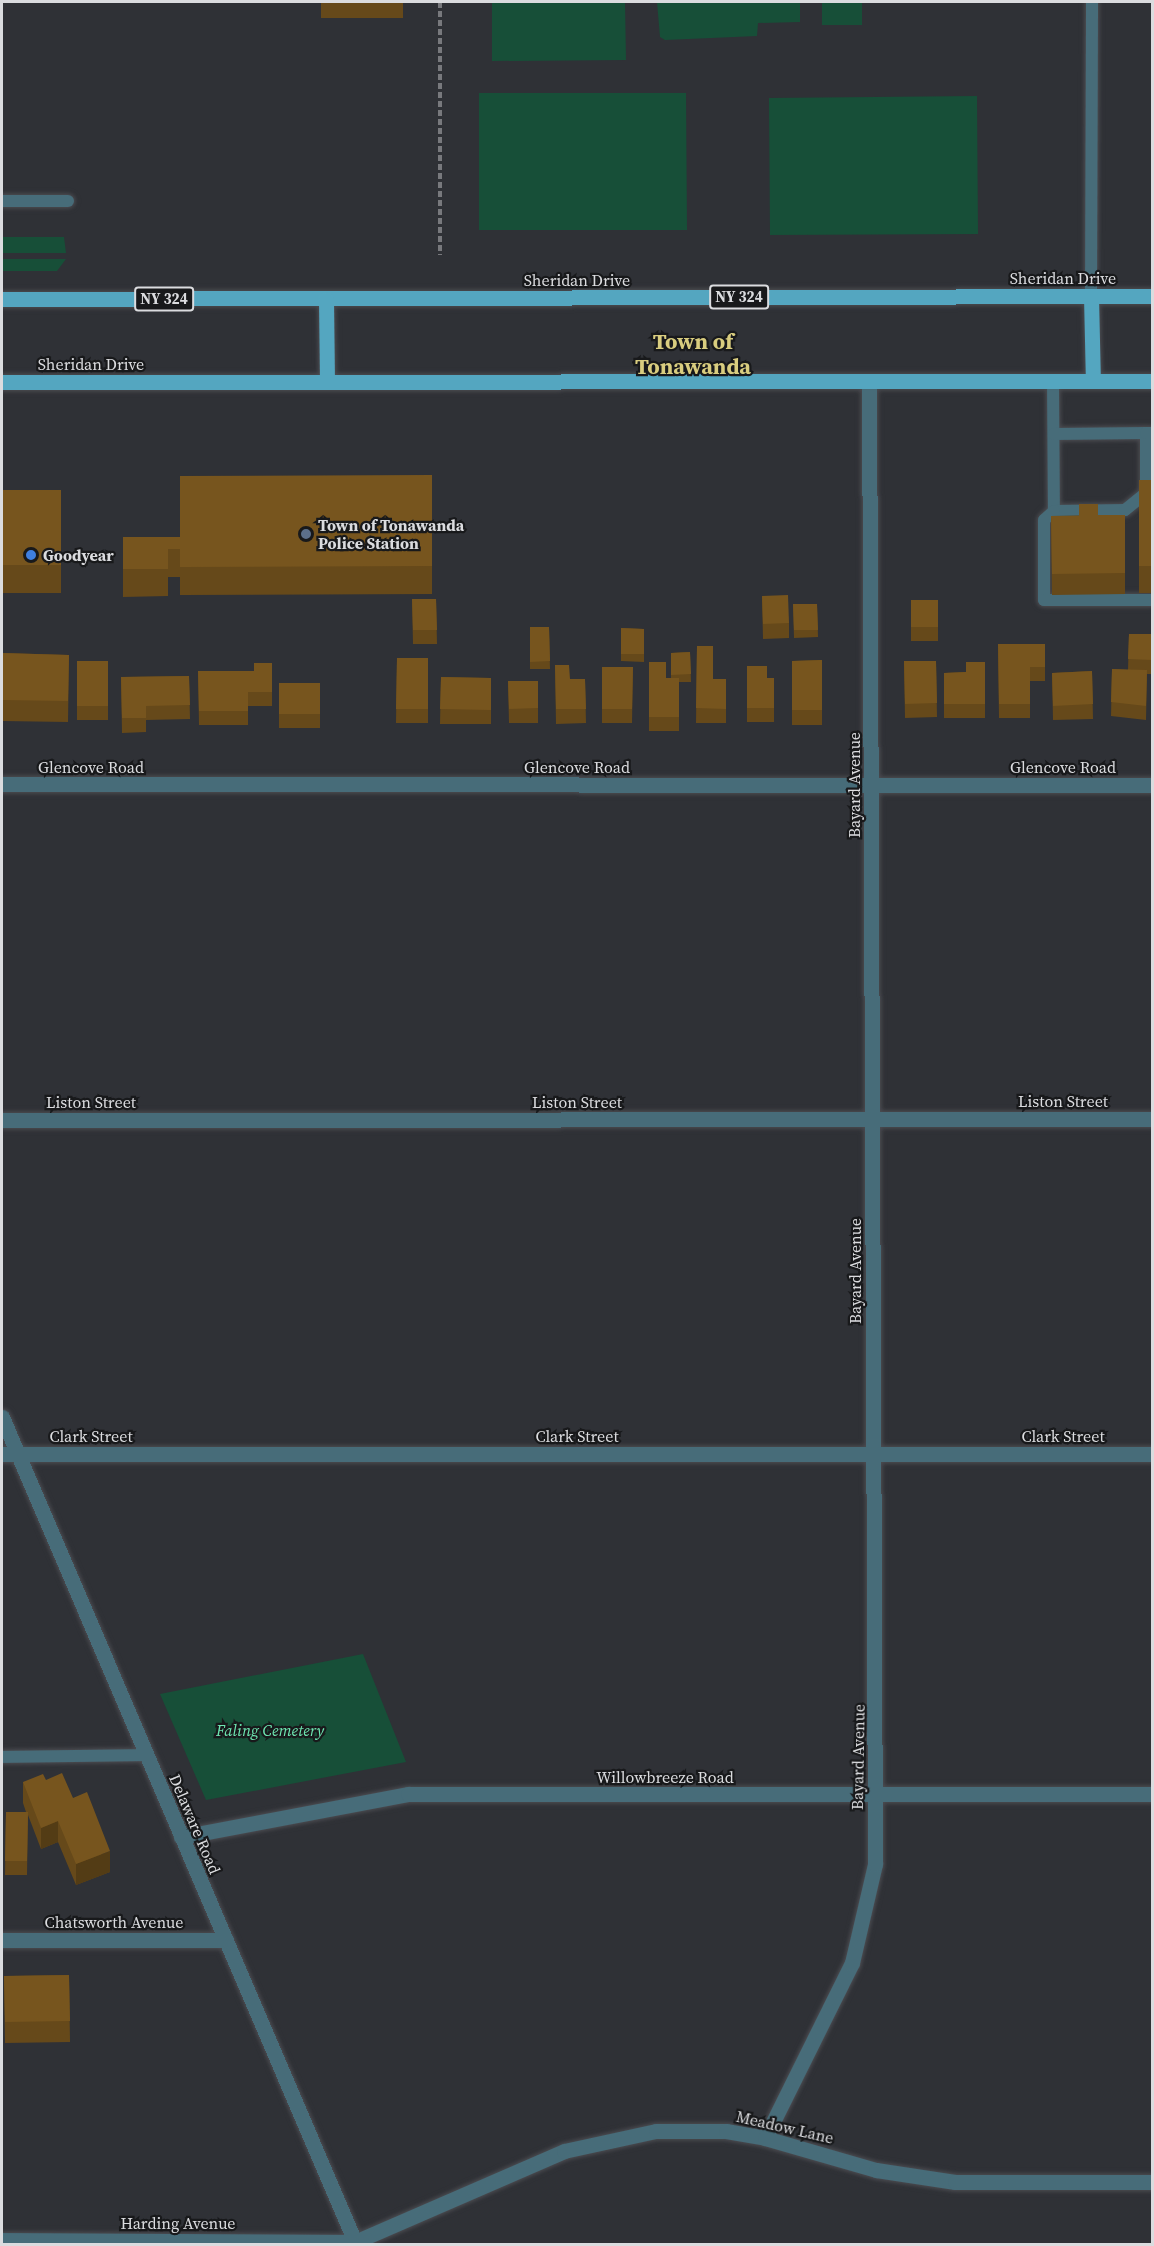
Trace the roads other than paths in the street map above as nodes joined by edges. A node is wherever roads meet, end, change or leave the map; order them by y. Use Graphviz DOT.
graph roads {
  1 [pos="1092,2"];
  2 [pos="2,201"];
  3 [pos="68,201"];
  4 [pos="1091,296"];
  5 [pos="1152,296"];
  6 [pos="2,298"];
  7 [pos="326,298"];
  8 [pos="869,381"];
  9 [pos="1053,381"];
  10 [pos="1093,381"];
  11 [pos="1152,381"];
  12 [pos="2,382"];
  13 [pos="327,382"];
  14 [pos="1149,433"];
  15 [pos="1054,434"];
  16 [pos="1149,493"];
  17 [pos="1054,511"];
  18 [pos="1152,600"];
  19 [pos="2,784"];
  20 [pos="872,785"];
  21 [pos="1152,785"];
  22 [pos="872,1119"];
  23 [pos="1152,1119"];
  24 [pos="2,1120"];
  25 [pos="2,1417"];
  26 [pos="2,1454"];
  27 [pos="17,1454"];
  28 [pos="874,1454"];
  29 [pos="1152,1454"];
  30 [pos="146,1755"];
  31 [pos="2,1757"];
  32 [pos="1152,1794"];
  33 [pos="875,1795"];
  34 [pos="181,1837"];
  35 [pos="2,1940"];
  36 [pos="226,1940"];
  37 [pos="765,2138"];
  38 [pos="1152,2182"];
  39 [pos="2,2240"];
  40 [pos="355,2243"];
  1 -- 4 [label="lane"];
  2 -- 3 [label="lane"];
  4 -- 5 [label="main road, Sheridan Drive / NY 324"];
  4 -- 7 [label="main road, Sheridan Drive / NY 324"];
  4 -- 10 [label="main road"];
  6 -- 7 [label="main road, Sheridan Drive / NY 324"];
  7 -- 13 [label="main road"];
  8 -- 9 [label="main road, Sheridan Drive"];
  8 -- 13 [label="main road, Sheridan Drive"];
  8 -- 20 [label="street, Bayard Avenue"];
  9 -- 10 [label="main road, Sheridan Drive"];
  9 -- 15 [label="lane"];
  10 -- 11 [label="main road, Sheridan Drive"];
  12 -- 13 [label="main road, Sheridan Drive"];
  14 -- 15 [label="lane"];
  14 -- 16 [label="lane"];
  15 -- 17 [label="lane"];
  16 -- 17 [label="lane"];
  17 -- 18 [label="lane"];
  19 -- 20 [label="street, Glencove Road"];
  20 -- 21 [label="street, Glencove Road"];
  20 -- 22 [label="street, Bayard Avenue"];
  22 -- 23 [label="street, Liston Street"];
  22 -- 24 [label="street, Liston Street"];
  22 -- 28 [label="street, Bayard Avenue"];
  25 -- 27 [label="street, Delaware Road"];
  26 -- 27 [label="street, Clark Street"];
  27 -- 28 [label="street, Clark Street"];
  27 -- 30 [label="street, Delaware Road"];
  28 -- 29 [label="street, Clark Street"];
  28 -- 33 [label="street, Bayard Avenue"];
  30 -- 31 [label="lane"];
  30 -- 34 [label="street, Delaware Road"];
  32 -- 33 [label="street, Willowbreeze Road"];
  33 -- 34 [label="street, Willowbreeze Road"];
  33 -- 37 [label="street, Bayard Avenue"];
  34 -- 36 [label="street, Delaware Road"];
  35 -- 36 [label="street, Chatsworth Avenue"];
  36 -- 40 [label="street, Delaware Road"];
  37 -- 38 [label="street, Meadow Lane"];
  37 -- 40 [label="street, Meadow Lane"];
  39 -- 40 [label="street, Harding Avenue"];
}
